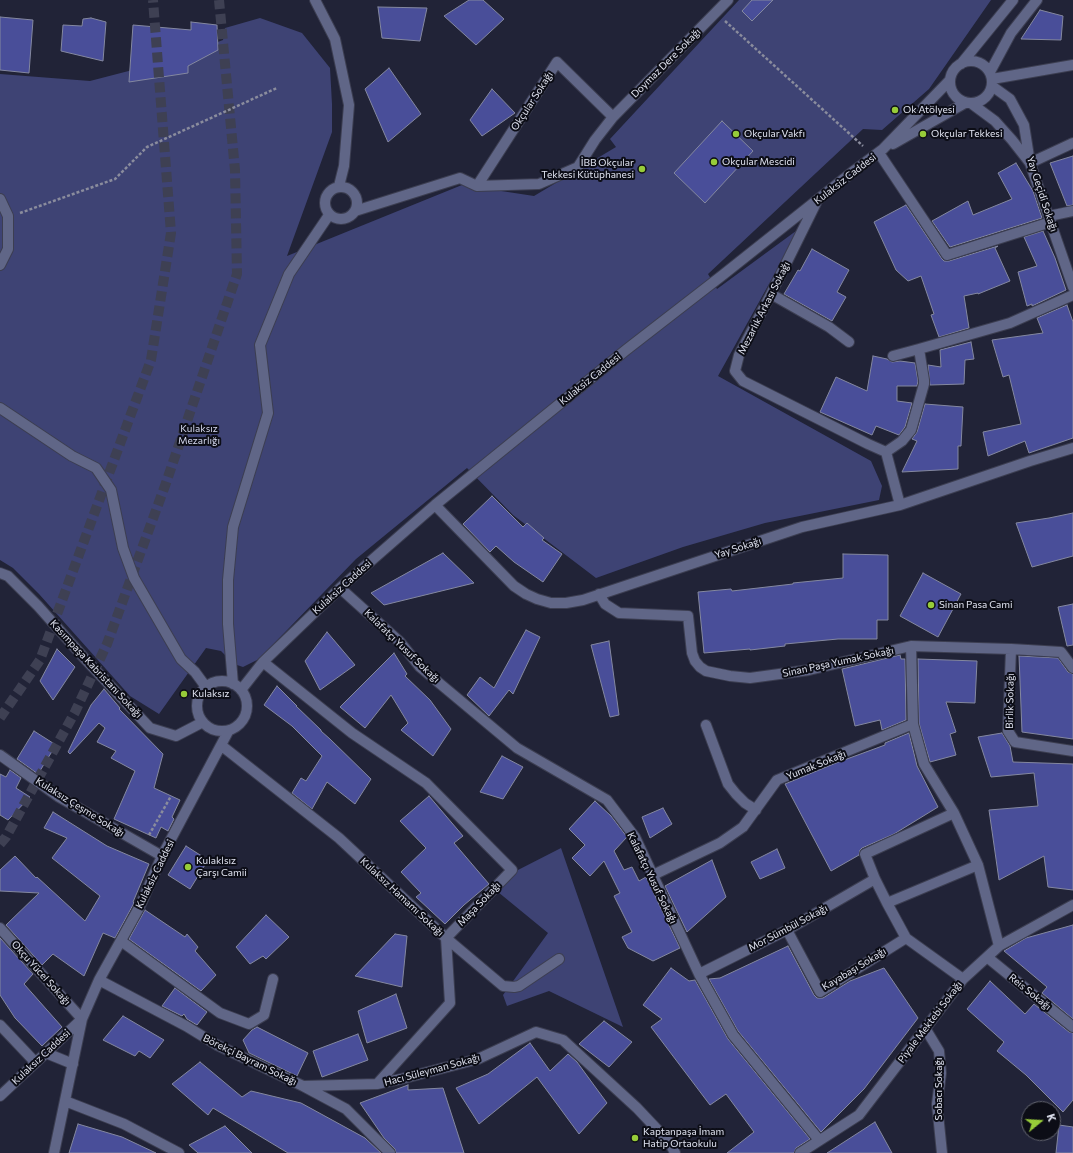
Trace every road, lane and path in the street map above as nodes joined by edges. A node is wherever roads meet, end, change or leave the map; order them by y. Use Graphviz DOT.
graph roads {
  1 [pos="315,0"];
  2 [pos="728,0"];
  3 [pos="1013,0"];
  4 [pos="1037,0"];
  5 [pos="718,11"];
  6 [pos="961,64"];
  7 [pos="1073,66"];
  8 [pos="992,79"];
  9 [pos="950,80"];
  10 [pos="277,88"];
  11 [pos="968,103"];
  12 [pos="613,117"];
  13 [pos="1073,143"];
  14 [pos="879,153"];
  15 [pos="1030,163"];
  16 [pos="340,186"];
  17 [pos="478,186"];
  18 [pos="0,199"];
  19 [pos="818,200"];
  20 [pos="355,211"];
  21 [pos="1073,211"];
  22 [pos="329,215"];
  23 [pos="8,216"];
  24 [pos="1050,219"];
  25 [pos="0,265"];
  26 [pos="1073,287"];
  27 [pos="771,294"];
  28 [pos="1073,295"];
  29 [pos="849,342"];
  30 [pos="919,349"];
  31 [pos="893,356"];
  32 [pos="0,408"];
  33 [pos="1073,448"];
  34 [pos="886,452"];
  35 [pos="435,505"];
  36 [pos="900,505"];
  37 [pos="0,573"];
  38 [pos="340,588"];
  39 [pos="599,594"];
  40 [pos="911,646"];
  41 [pos="1011,649"];
  42 [pos="263,662"];
  43 [pos="1073,668"];
  44 [pos="206,687"];
  45 [pos="237,687"];
  46 [pos="203,722"];
  47 [pos="913,724"];
  48 [pos="706,725"];
  49 [pos="229,730"];
  50 [pos="222,746"];
  51 [pos="1073,751"];
  52 [pos="0,756"];
  53 [pos="171,796"];
  54 [pos="756,810"];
  55 [pos="954,813"];
  56 [pos="143,846"];
  57 [pos="162,856"];
  58 [pos="978,865"];
  59 [pos="653,875"];
  60 [pos="875,879"];
  61 [pos="887,904"];
  62 [pos="1073,905"];
  63 [pos="0,928"];
  64 [pos="786,930"];
  65 [pos="446,938"];
  66 [pos="906,938"];
  67 [pos="121,941"];
  68 [pos="999,946"];
  69 [pos="987,957"];
  70 [pos="559,960"];
  71 [pos="699,974"];
  72 [pos="963,979"];
  73 [pos="99,980"];
  74 [pos="272,980"];
  75 [pos="82,1019"];
  76 [pos="0,1025"];
  77 [pos="1073,1026"];
  78 [pos="925,1028"];
  79 [pos="46,1053"];
  80 [pos="35,1062"];
  81 [pos="73,1064"];
  82 [pos="377,1084"];
  83 [pos="303,1086"];
  84 [pos="0,1096"];
  85 [pos="65,1101"];
  86 [pos="819,1140"];
  87 [pos="54,1153"];
  88 [pos="179,1153"];
  89 [pos="390,1153"];
  90 [pos="675,1153"];
  91 [pos="800,1153"];
  92 [pos="942,1153"];
  1 -- 16 [label="street"];
  2 -- 5 [label="street, Doymaz Dere Sokağı"];
  3 -- 6 [label="street"];
  4 -- 8 [label="street"];
  5 -- 12 [label="street, Doymaz Dere Sokağı"];
  5 -- 14 [label="path"];
  6 -- 8 [label="street"];
  6 -- 9 [label="street"];
  7 -- 8 [label="street"];
  8 -- 11 [label="street"];
  8 -- 15 [label="street, Yay Geçidi Sokağı"];
  9 -- 11 [label="street"];
  9 -- 14 [label="street, Kulaksiz Caddesi"];
  10 -- 23 [label="path"];
  11 -- 14 [label="street"];
  11 -- 15 [label="street"];
  12 -- 17 [label="street, Doymaz Dere Sokağı"];
  12 -- 17 [label="street, Okçular Sokağı"];
  13 -- 15 [label="street"];
  14 -- 19 [label="street, Kulaksiz Caddesi"];
  14 -- 24 [label="street"];
  15 -- 24 [label="street, Yay Geçidi Sokağı"];
  16 -- 20 [label="street"];
  16 -- 22 [label="street"];
  17 -- 20 [label="street"];
  18 -- 23 [label="street"];
  19 -- 27 [label="street, Mezarlık Arkası Sokağı"];
  19 -- 35 [label="street, Kulaksiz Caddesi"];
  20 -- 22 [label="street"];
  21 -- 24 [label="street"];
  22 -- 45 [label="street"];
  23 -- 25 [label="street"];
  24 -- 26 [label="street, Yay Geçidi Sokağı"];
  27 -- 29 [label="street"];
  27 -- 34 [label="street, Mezarlık Arkası Sokağı"];
  28 -- 30 [label="street"];
  30 -- 31 [label="street"];
  30 -- 34 [label="street"];
  32 -- 44 [label="street"];
  33 -- 36 [label="street, Yay Sokağı"];
  34 -- 36 [label="street"];
  35 -- 38 [label="street, Kulaksiz Caddesi"];
  35 -- 39 [label="street, Yay Sokağı"];
  36 -- 39 [label="street, Yay Sokağı"];
  37 -- 46 [label="street, Kasımpaşa Kabristanı Sokağı"];
  38 -- 42 [label="street, Kulaksiz Caddesi"];
  38 -- 59 [label="street, Kalafatçı Yusuf Sokağı"];
  39 -- 40 [label="street, Sinan Paşa Yumak Sokağı"];
  40 -- 41 [label="street, Sinan Paşa Yumak Sokağı"];
  40 -- 47 [label="street"];
  41 -- 43 [label="street, Sinan Paşa Yumak Sokağı"];
  41 -- 51 [label="street, Birlik Sokağı"];
  42 -- 45 [label="street, Kulaksiz Caddesi"];
  42 -- 65 [label="street, Maşa Sokağı"];
  44 -- 45 [label="street"];
  44 -- 46 [label="street"];
  45 -- 49 [label="street"];
  46 -- 49 [label="street"];
  47 -- 54 [label="street, Yumak Sokağı"];
  47 -- 55 [label="street"];
  48 -- 54 [label="street"];
  49 -- 50 [label="street, Kulaksiz Caddesi"];
  50 -- 57 [label="street, Kulaksiz Caddesi"];
  50 -- 65 [label="street, Kulaksız Hamamı Sokağı"];
  52 -- 56 [label="street, Kulaksız Çeşme Sokağı"];
  53 -- 56 [label="path"];
  54 -- 59 [label="street, Yumak Sokağı"];
  55 -- 58 [label="street"];
  55 -- 60 [label="street"];
  56 -- 57 [label="street, Kulaksız Çeşme Sokağı"];
  57 -- 67 [label="street, Kulaksiz Caddesi"];
  58 -- 61 [label="street"];
  58 -- 68 [label="street"];
  59 -- 71 [label="street, Kalafatçı Yusuf Sokağı"];
  60 -- 61 [label="street"];
  60 -- 64 [label="street, Mor Sümbül Sokağı"];
  61 -- 66 [label="street"];
  62 -- 68 [label="street, Piyale Mektebi Sokağı"];
  63 -- 75 [label="street, Okçu Yücel Sokağı"];
  64 -- 66 [label="street, Kayabaşı Sokağı"];
  64 -- 71 [label="street, Mor Sümbül Sokağı"];
  65 -- 70 [label="street"];
  65 -- 82 [label="street, Kulaksız Hamamı Sokağı"];
  66 -- 72 [label="street"];
  67 -- 73 [label="street, Kulaksiz Caddesi"];
  67 -- 74 [label="street"];
  68 -- 69 [label="street, Piyale Mektebi Sokağı"];
  69 -- 72 [label="street, Piyale Mektebi Sokağı"];
  69 -- 77 [label="street, Reis Sokağı"];
  71 -- 86 [label="street, Kalafatçı Yusuf Sokağı"];
  72 -- 78 [label="street, Piyale Mektebi Sokağı"];
  73 -- 75 [label="street, Kulaksiz Caddesi"];
  73 -- 83 [label="street, Börekçi Bayram Sokağı"];
  75 -- 79 [label="street, Kulaksız Caddesi"];
  75 -- 81 [label="street"];
  76 -- 80 [label="street"];
  78 -- 86 [label="street, Piyale Mektebi Sokağı"];
  78 -- 92 [label="street, Sobacı Sokağı"];
  79 -- 80 [label="street, Kulaksız Caddesi"];
  79 -- 81 [label="street"];
  80 -- 84 [label="street, Kulaksız Caddesi"];
  81 -- 85 [label="street"];
  82 -- 83 [label="street, Hacı Süleyman Sokağı"];
  82 -- 90 [label="street, Hacı Süleyman Sokağı"];
  83 -- 89 [label="street, Börekçi Bayram Sokağı"];
  85 -- 87 [label="street"];
  85 -- 88 [label="street"];
  86 -- 91 [label="street, Piyale Mektebi Sokağı"];
}
